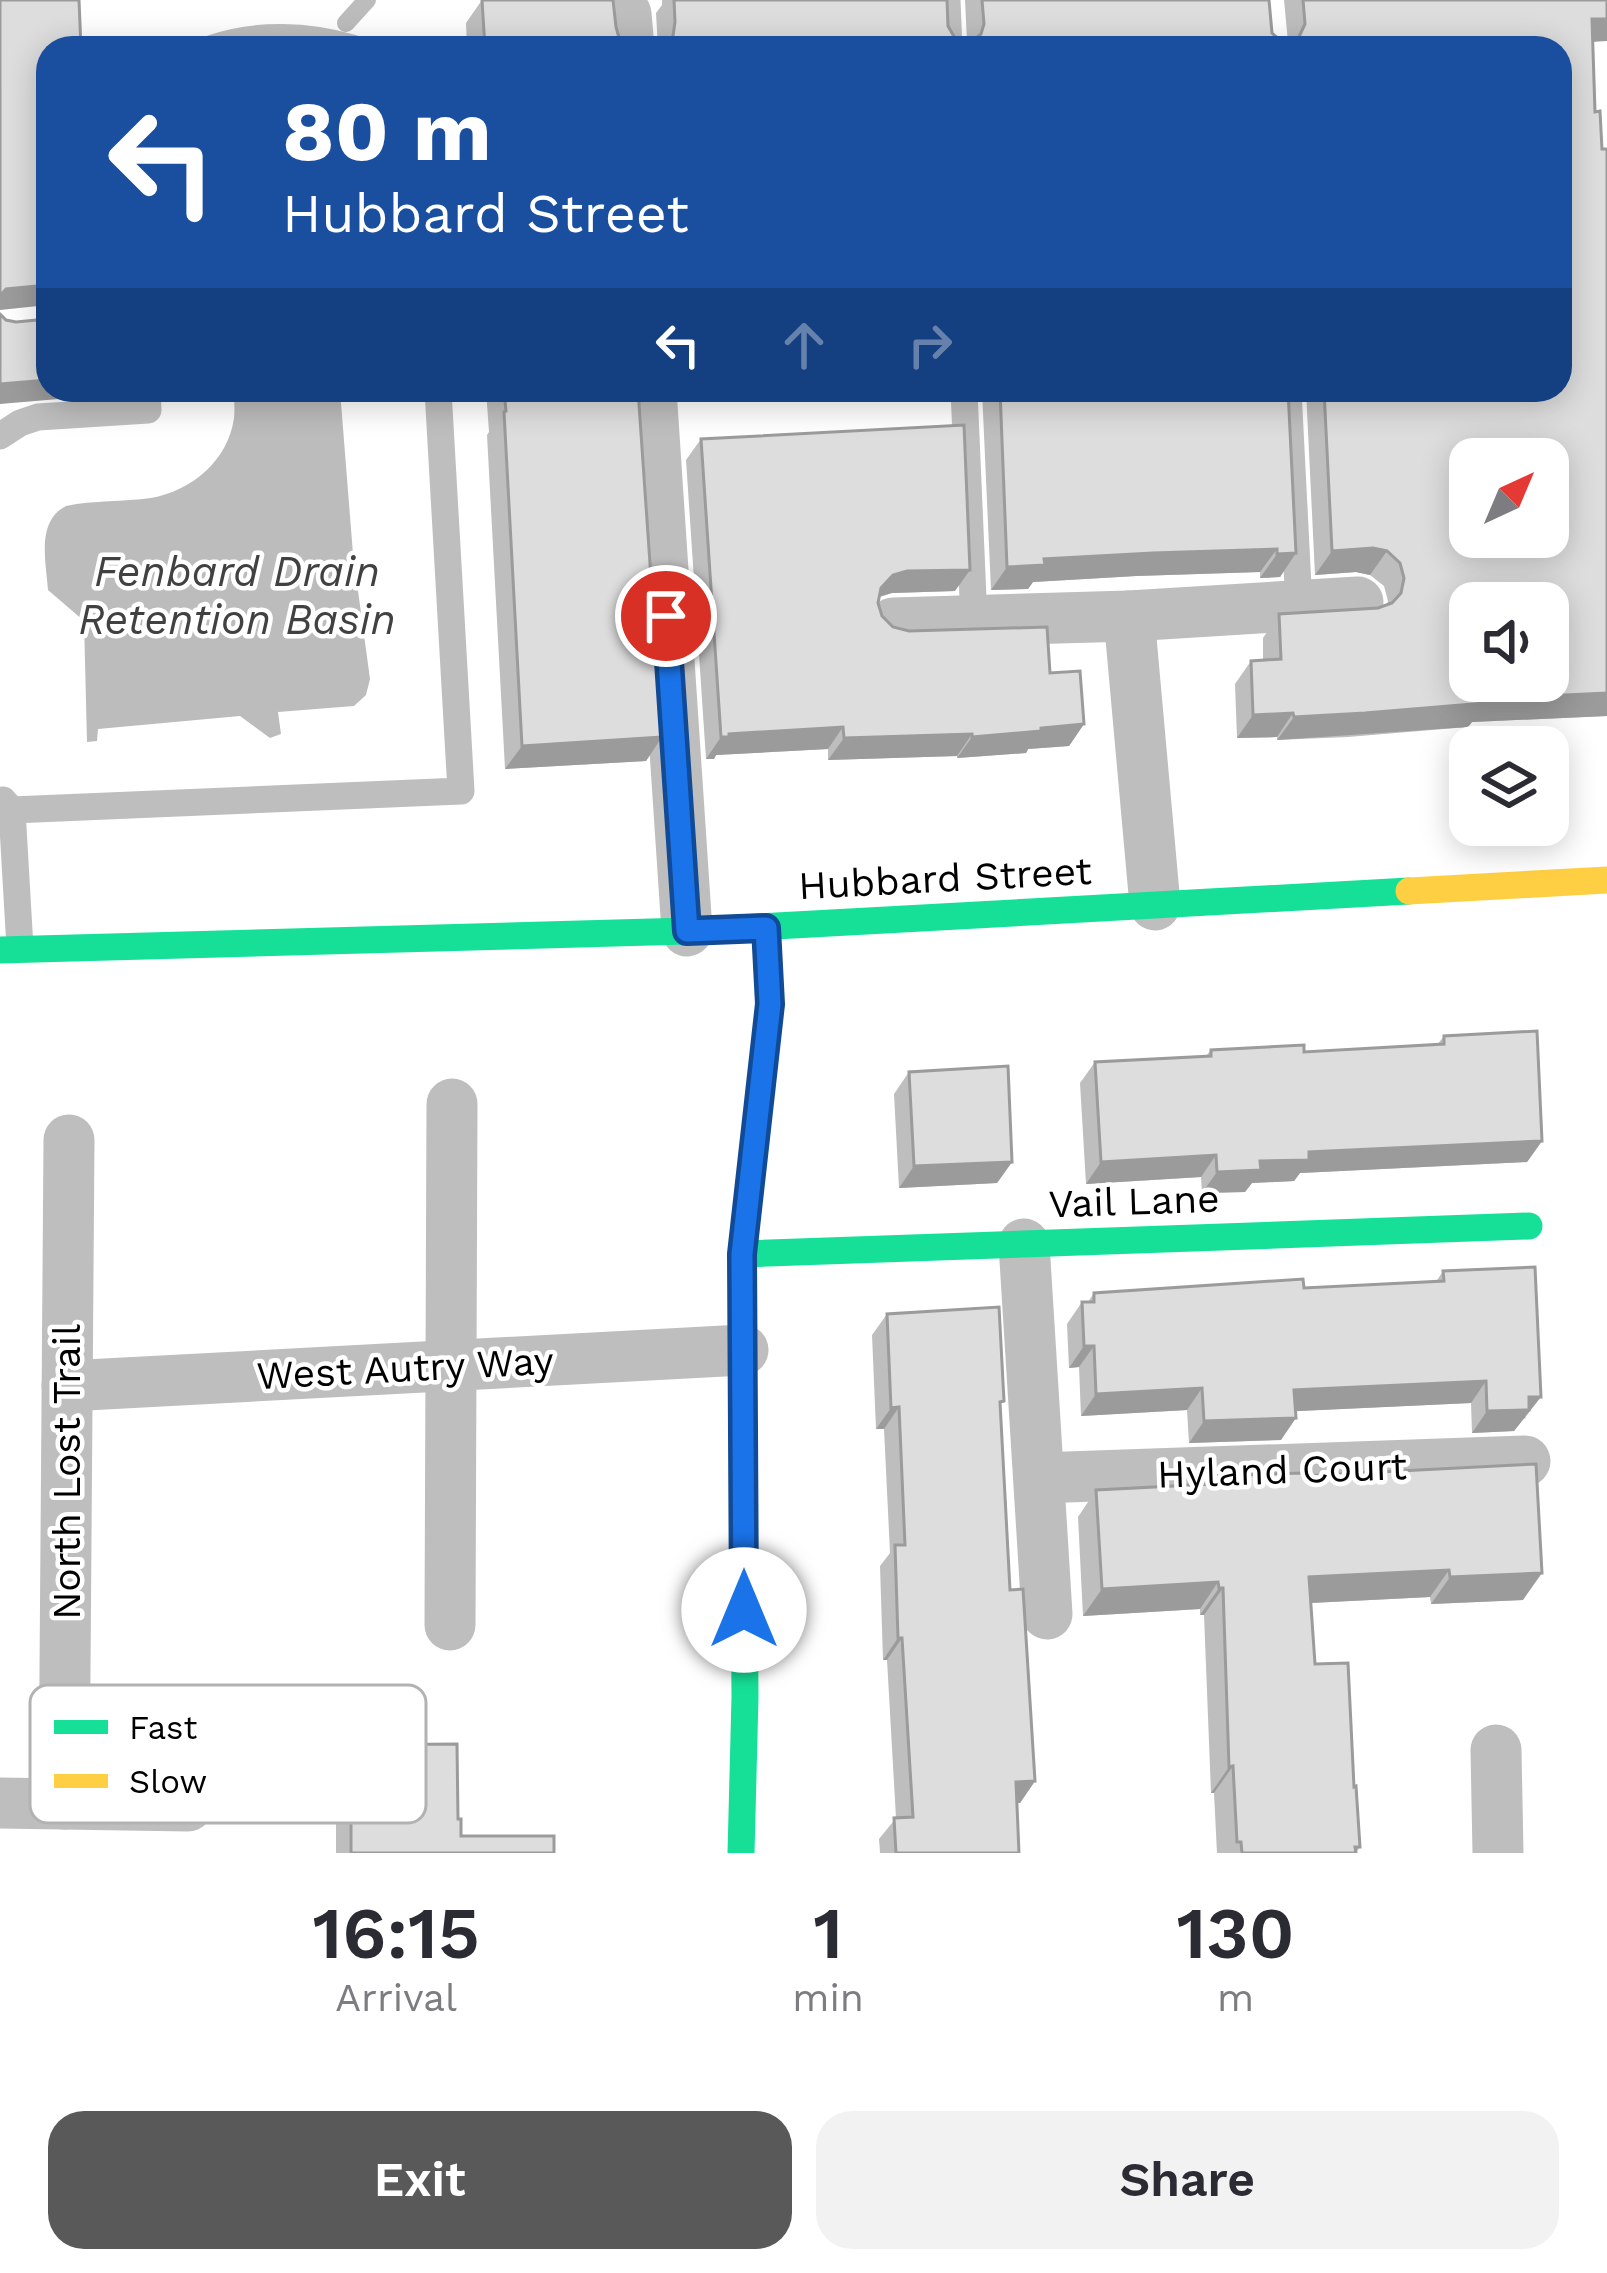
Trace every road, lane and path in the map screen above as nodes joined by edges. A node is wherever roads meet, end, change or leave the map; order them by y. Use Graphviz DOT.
graph roads {
  1 [pos="947,0"];
  2 [pos="949,36"];
  3 [pos="148,402"];
  4 [pos="439,402"];
  5 [pos="652,402"];
  6 [pos="965,402"];
  7 [pos="1289,402"];
  8 [pos="0,436"];
  9 [pos="1358,602"];
  10 [pos="1299,606"];
  11 [pos="1129,616"];
  12 [pos="974,621"];
  13 [pos="893,623"];
  14 [pos="6,803"];
  15 [pos="1607,880"];
  16 [pos="1155,905"];
  17 [pos="766,928"];
  18 [pos="687,931"];
  19 [pos="10,949"];
  20 [pos="452,1104"];
  21 [pos="69,1140"];
  22 [pos="1529,1226"];
  23 [pos="1024,1244"];
  24 [pos="742,1254"];
  25 [pos="743,1350"];
  26 [pos="451,1365"];
  27 [pos="67,1386"];
  28 [pos="1525,1461"];
  29 [pos="1039,1478"];
  30 [pos="1047,1614"];
  31 [pos="450,1625"];
  32 [pos="65,1685"];
  33 [pos="1496,1750"];
  34 [pos="0,1803"];
  35 [pos="30,1803"];
  36 [pos="742,1853"];
  37 [pos="1498,1853"];
  1 -- 2 [label="lane"];
  3 -- 8 [label="lane"];
  4 -- 14 [label="lane"];
  5 -- 18 [label="street"];
  6 -- 12 [label="lane"];
  7 -- 10 [label="lane"];
  9 -- 10 [label="street"];
  10 -- 11 [label="street"];
  11 -- 12 [label="street"];
  11 -- 16 [label="street"];
  12 -- 13 [label="street"];
  14 -- 19 [label="lane"];
  15 -- 16 [label="street, Hubbard Street"];
  16 -- 17 [label="street, Hubbard Street"];
  17 -- 18 [label="street, Hubbard Street"];
  17 -- 24 [label="street"];
  18 -- 19 [label="street, Hubbard Street"];
  20 -- 26 [label="street"];
  21 -- 27 [label="street, North Lost Trail"];
  22 -- 23 [label="street, Vail Lane"];
  23 -- 24 [label="street, Vail Lane"];
  23 -- 29 [label="street"];
  24 -- 25 [label="street"];
  25 -- 26 [label="street, West Autry Way"];
  25 -- 36 [label="street"];
  26 -- 27 [label="street, West Autry Way"];
  26 -- 31 [label="street"];
  27 -- 32 [label="street, North Lost Trail"];
  28 -- 29 [label="street, Hyland Court"];
  29 -- 30 [label="street"];
  33 -- 37 [label="street"];
  34 -- 35 [label="street"];
}
